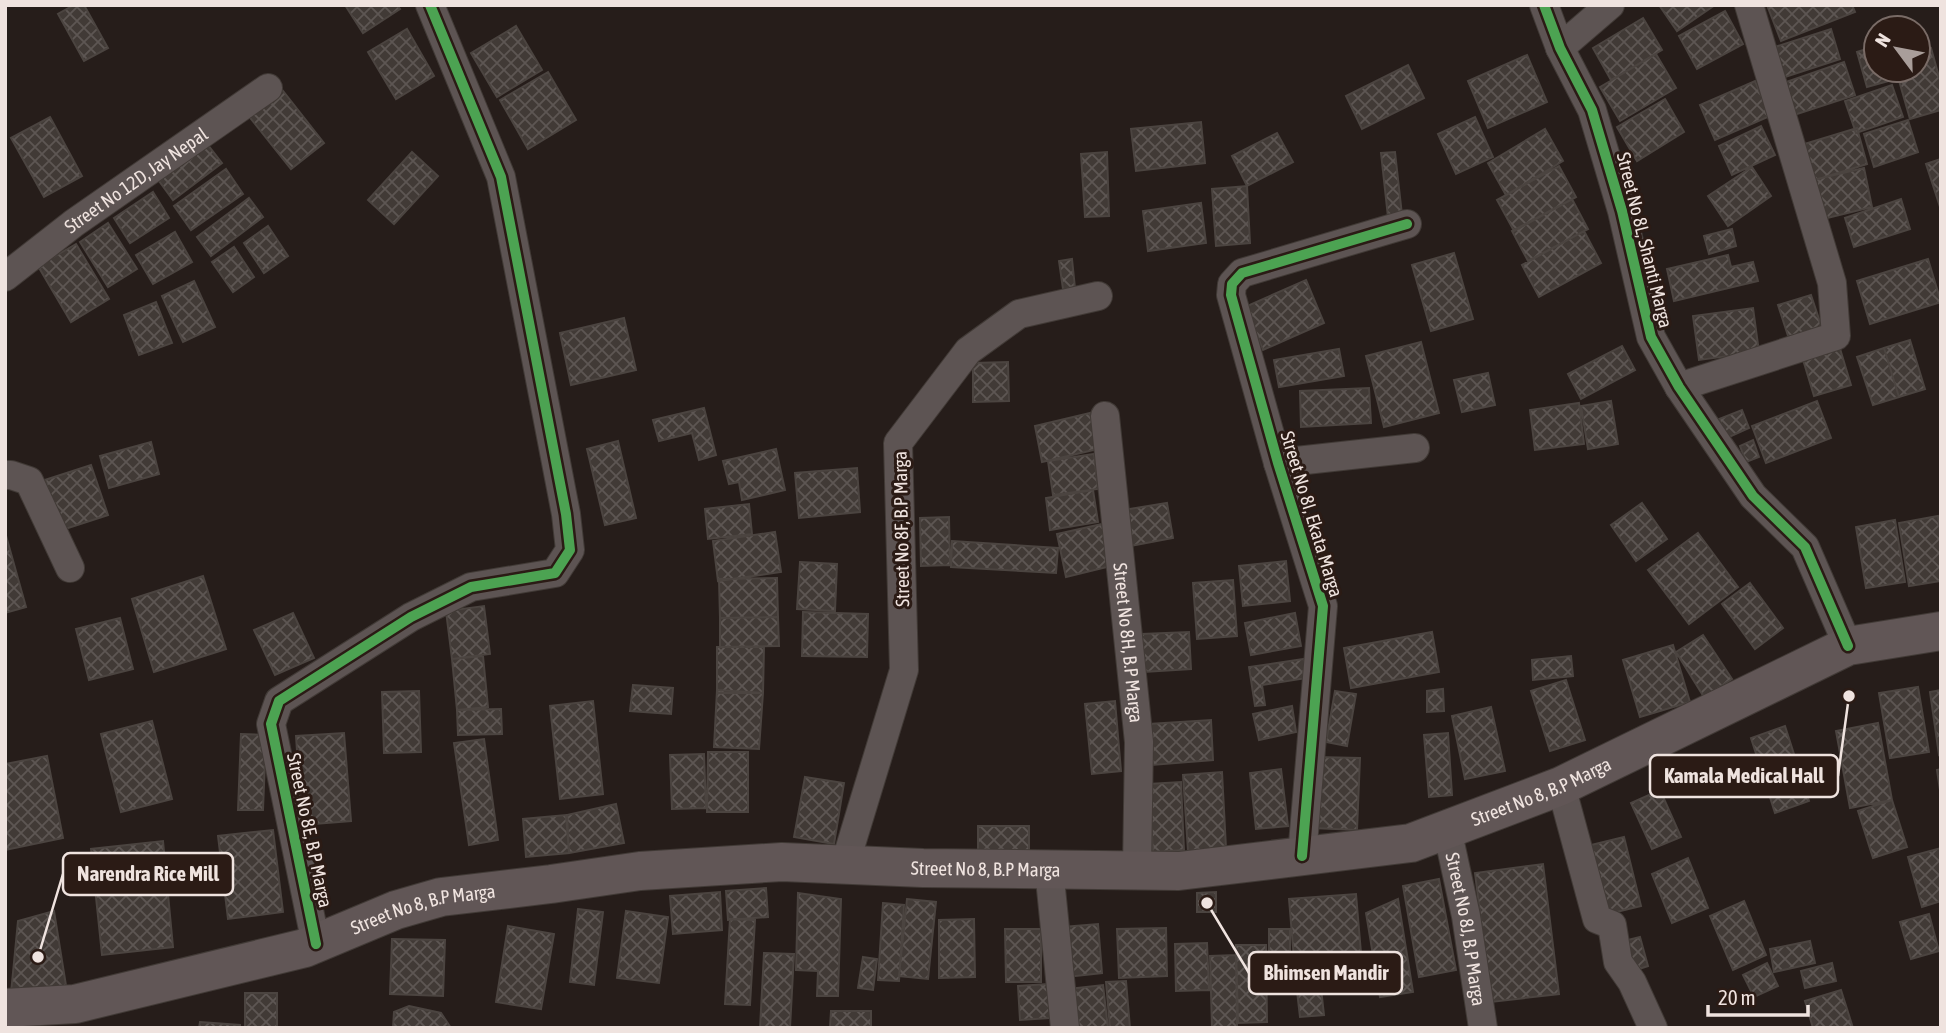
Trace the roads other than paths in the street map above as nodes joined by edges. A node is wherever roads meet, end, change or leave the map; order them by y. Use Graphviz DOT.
graph roads {
  1 [pos="429,5"];
  2 [pos="1544,5"];
  3 [pos="1610,5"];
  4 [pos="1749,5"];
  5 [pos="1560,48"];
  6 [pos="268,88"];
  7 [pos="1407,224"];
  8 [pos="5,277"];
  9 [pos="1098,296"];
  10 [pos="1679,387"];
  11 [pos="1105,416"];
  12 [pos="1415,448"];
  13 [pos="1278,463"];
  14 [pos="5,475"];
  15 [pos="70,568"];
  16 [pos="1941,631"];
  17 [pos="1848,646"];
  18 [pos="1562,786"];
  19 [pos="1447,829"];
  20 [pos="1302,856"];
  21 [pos="845,864"];
  22 [pos="1049,869"];
  23 [pos="1137,870"];
  24 [pos="316,944"];
  25 [pos="5,1008"];
  26 [pos="67,1016"];
  27 [pos="1065,1028"];
  28 [pos="1483,1028"];
  29 [pos="1653,1028"];
  1 -- 24 [label="street, Street No 8E, B.P Marga"];
  2 -- 5 [label="street, Street No 8L, Shanti Marga"];
  3 -- 5 [label="street"];
  4 -- 10 [label="street"];
  5 -- 10 [label="street, Street No 8L, Shanti Marga"];
  6 -- 8 [label="street, Street No 12D, Jay Nepal"];
  7 -- 13 [label="street, Street No 8I, Ekata Marga"];
  9 -- 21 [label="street, Street No 8F, B.P Marga"];
  10 -- 17 [label="street, Street No 8L, Shanti Marga"];
  11 -- 23 [label="street, Street No 8H, B.P Marga"];
  12 -- 13 [label="street"];
  13 -- 20 [label="street, Street No 8I, Ekata Marga"];
  14 -- 15 [label="street"];
  16 -- 17 [label="main road, Street No 8, B.P Marga"];
  17 -- 18 [label="main road, Street No 8, B.P Marga"];
  18 -- 19 [label="main road, Street No 8, B.P Marga"];
  18 -- 29 [label="street"];
  19 -- 20 [label="main road, Street No 8, B.P Marga"];
  19 -- 28 [label="street, Street No 8J, B.P Marga"];
  20 -- 23 [label="main road, Street No 8, B.P Marga"];
  21 -- 22 [label="main road, Street No 8, B.P Marga"];
  21 -- 24 [label="main road, Street No 8, B.P Marga"];
  22 -- 23 [label="main road, Street No 8, B.P Marga"];
  22 -- 27 [label="street"];
  24 -- 26 [label="main road, Street No 8, B.P Marga"];
  25 -- 26 [label="main road, Street No 8, B.P Marga"];
}
